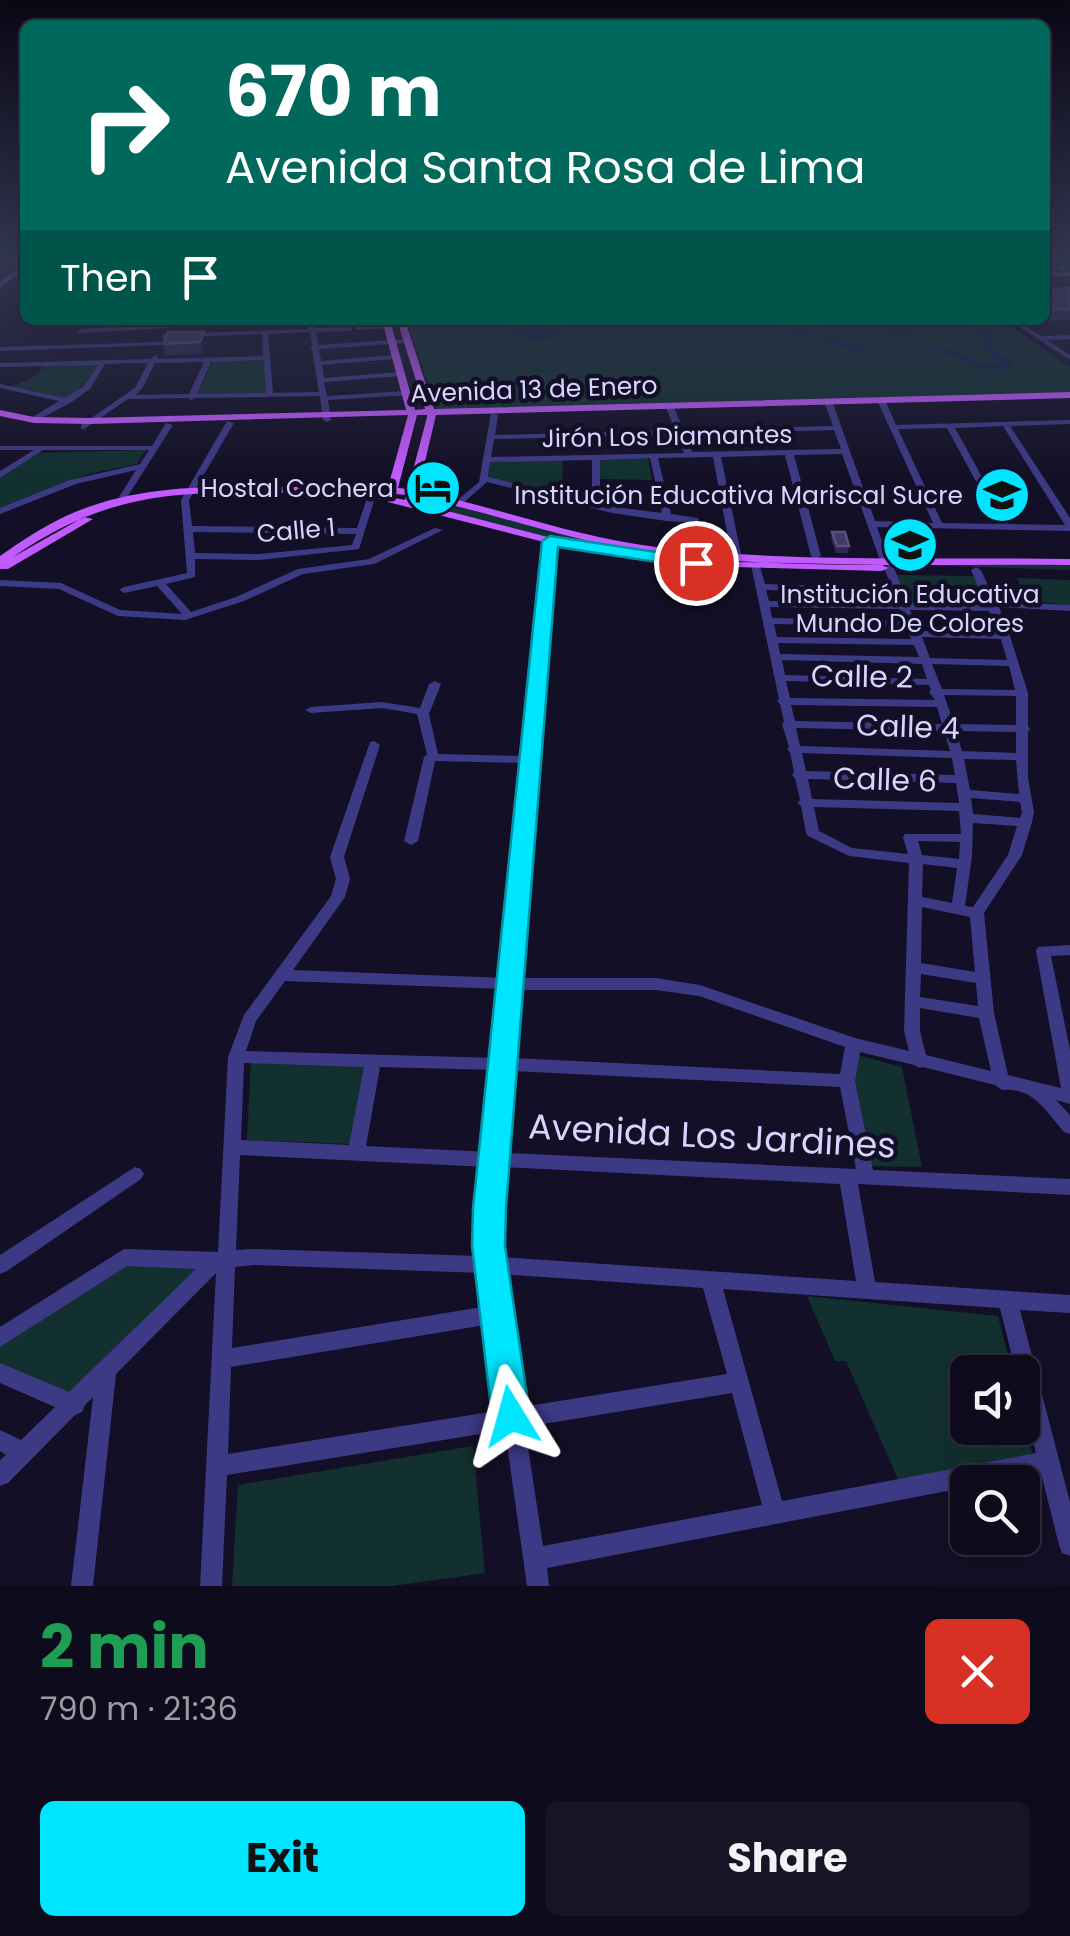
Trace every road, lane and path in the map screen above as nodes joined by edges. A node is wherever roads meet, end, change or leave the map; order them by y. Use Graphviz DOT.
graph roads {
  1 [pos="151,331"];
  2 [pos="165,331"];
  3 [pos="232,331"];
  4 [pos="271,331"];
  5 [pos="312,331"];
  6 [pos="388,331"];
  7 [pos="405,331"];
  8 [pos="1029,331"];
  9 [pos="265,332"];
  10 [pos="1070,337"];
  11 [pos="1040,338"];
  12 [pos="408,341"];
  13 [pos="391,342"];
  14 [pos="314,347"];
  15 [pos="26,348"];
  16 [pos="0,349"];
  17 [pos="267,358"];
  18 [pos="396,358"];
  19 [pos="1070,358"];
  20 [pos="208,360"];
  21 [pos="153,361"];
  22 [pos="103,362"];
  23 [pos="317,363"];
  24 [pos="0,365"];
  25 [pos="401,374"];
  26 [pos="321,380"];
  27 [pos="0,386"];
  28 [pos="406,393"];
  29 [pos="270,396"];
  30 [pos="324,396"];
  31 [pos="128,397"];
  32 [pos="190,398"];
  33 [pos="1070,398"];
  34 [pos="67,401"];
  35 [pos="883,403"];
  36 [pos="830,404"];
  37 [pos="669,408"];
  38 [pos="106,410"];
  39 [pos="432,414"];
  40 [pos="412,415"];
  41 [pos="494,415"];
  42 [pos="0,417"];
  43 [pos="38,418"];
  44 [pos="326,418"];
  45 [pos="118,420"];
  46 [pos="1066,423"];
  47 [pos="87,424"];
  48 [pos="1005,424"];
  49 [pos="169,425"];
  50 [pos="228,425"];
  51 [pos="950,426"];
  52 [pos="895,427"];
  53 [pos="838,428"];
  54 [pos="680,433"];
  55 [pos="1070,434"];
  56 [pos="491,437"];
  57 [pos="0,448"];
  58 [pos="154,448"];
  59 [pos="846,451"];
  60 [pos="39,452"];
  61 [pos="790,453"];
  62 [pos="689,455"];
  63 [pos="717,455"];
  64 [pos="596,456"];
  65 [pos="654,456"];
  66 [pos="488,460"];
  67 [pos="142,466"];
  68 [pos="0,476"];
  69 [pos="485,479"];
  70 [pos="191,492"];
  71 [pos="391,495"];
  72 [pos="122,497"];
  73 [pos="372,498"];
  74 [pos="411,498"];
  75 [pos="458,503"];
  76 [pos="596,507"];
  77 [pos="0,511"];
  78 [pos="668,518"];
  79 [pos="695,520"];
  80 [pos="872,524"];
  81 [pos="939,525"];
  82 [pos="1005,526"];
  83 [pos="1070,526"];
  84 [pos="188,529"];
  85 [pos="361,530"];
  86 [pos="438,530"];
  87 [pos="550,541"];
  88 [pos="736,554"];
  89 [pos="190,556"];
  90 [pos="816,556"];
  91 [pos="1,562"];
  92 [pos="1070,562"];
  93 [pos="886,563"];
  94 [pos="756,566"];
  95 [pos="976,570"];
  96 [pos="1070,572"];
  97 [pos="160,582"];
  98 [pos="0,584"];
  99 [pos="761,587"];
  100 [pos="124,590"];
  101 [pos="897,590"];
  102 [pos="764,604"];
  103 [pos="993,606"];
  104 [pos="903,607"];
  105 [pos="1070,608"];
  106 [pos="189,616"];
  107 [pos="768,621"];
  108 [pos="913,634"];
  109 [pos="1006,636"];
  110 [pos="771,640"];
  111 [pos="774,657"];
  112 [pos="924,662"];
  113 [pos="1013,663"];
  114 [pos="779,678"];
  115 [pos="435,684"];
  116 [pos="936,693"];
  117 [pos="1022,693"];
  118 [pos="783,701"];
  119 [pos="311,710"];
  120 [pos="424,712"];
  121 [pos="788,724"];
  122 [pos="948,728"];
  123 [pos="1024,729"];
  124 [pos="374,745"];
  125 [pos="793,749"];
  126 [pos="954,753"];
  127 [pos="433,756"];
  128 [pos="1022,757"];
  129 [pos="532,760"];
  130 [pos="798,775"];
  131 [pos="964,799"];
  132 [pos="1026,800"];
  133 [pos="803,803"];
  134 [pos="1026,822"];
  135 [pos="966,838"];
  136 [pos="411,840"];
  137 [pos="916,858"];
  138 [pos="964,864"];
  139 [pos="916,901"];
  140 [pos="958,908"];
  141 [pos="977,913"];
  142 [pos="1070,950"];
  143 [pos="914,967"];
  144 [pos="283,975"];
  145 [pos="982,979"];
  146 [pos="512,984"];
  147 [pos="913,1001"];
  148 [pos="986,1013"];
  149 [pos="854,1044"];
  150 [pos="236,1058"];
  151 [pos="373,1060"];
  152 [pos="920,1062"];
  153 [pos="502,1064"];
  154 [pos="847,1081"];
  155 [pos="1002,1083"];
  156 [pos="1038,1091"];
  157 [pos="1070,1094"];
  158 [pos="1070,1127"];
  159 [pos="230,1147"];
  160 [pos="357,1151"];
  161 [pos="494,1156"];
  162 [pos="136,1174"];
  163 [pos="857,1177"];
  164 [pos="1070,1186"];
  165 [pos="219,1261"];
  166 [pos="0,1265"];
  167 [pos="491,1265"];
  168 [pos="711,1281"];
  169 [pos="867,1291"];
  170 [pos="1008,1300"];
  171 [pos="1070,1304"];
  172 [pos="498,1314"];
  173 [pos="0,1338"];
  174 [pos="222,1359"];
  175 [pos="0,1374"];
  176 [pos="106,1374"];
  177 [pos="739,1382"];
  178 [pos="75,1404"];
  179 [pos="511,1416"];
  180 [pos="0,1440"];
  181 [pos="22,1452"];
  182 [pos="1049,1461"];
  183 [pos="216,1466"];
  184 [pos="0,1475"];
  185 [pos="775,1513"];
  186 [pos="1070,1545"];
  187 [pos="534,1559"];
  188 [pos="82,1586"];
  189 [pos="210,1586"];
  190 [pos="538,1586"];
  1 -- 15 [label="street"];
  2 -- 21 [label="street"];
  3 -- 9 [label="street"];
  4 -- 9 [label="street"];
  5 -- 14 [label="street"];
  6 -- 13 [label="main road"];
  7 -- 12 [label="main road"];
  8 -- 11 [label="street"];
  9 -- 17 [label="street"];
  10 -- 11 [label="street"];
  11 -- 19 [label="street"];
  12 -- 13 [label="street"];
  12 -- 39 [label="main road"];
  13 -- 14 [label="street"];
  13 -- 18 [label="main road"];
  14 -- 23 [label="street"];
  15 -- 16 [label="street"];
  15 -- 24 [label="street"];
  17 -- 20 [label="street"];
  17 -- 29 [label="street"];
  18 -- 23 [label="street"];
  18 -- 25 [label="main road"];
  20 -- 21 [label="street"];
  20 -- 32 [label="street"];
  21 -- 22 [label="street"];
  21 -- 31 [label="street"];
  22 -- 24 [label="street"];
  22 -- 34 [label="street"];
  23 -- 26 [label="street"];
  25 -- 26 [label="street"];
  25 -- 28 [label="main road"];
  26 -- 30 [label="street"];
  27 -- 34 [label="street"];
  28 -- 30 [label="street"];
  28 -- 40 [label="main road"];
  29 -- 30 [label="street"];
  29 -- 32 [label="street"];
  30 -- 44 [label="street"];
  31 -- 32 [label="street"];
  31 -- 38 [label="street"];
  33 -- 35 [label="main road, Avenida 13 de Enero"];
  34 -- 43 [label="street"];
  35 -- 36 [label="main road, Avenida 13 de Enero"];
  35 -- 52 [label="street"];
  36 -- 37 [label="main road, Avenida 13 de Enero"];
  36 -- 53 [label="street"];
  37 -- 39 [label="main road, Avenida 13 de Enero"];
  37 -- 41 [label="main road, Avenida 13 de Enero"];
  37 -- 54 [label="street"];
  38 -- 45 [label="main road"];
  38 -- 47 [label="street"];
  39 -- 40 [label="main road, Avenida 13 de Enero"];
  39 -- 41 [label="main road, Avenida 13 de Enero"];
  39 -- 74 [label="main road"];
  40 -- 44 [label="main road, Avenida 13 de Enero"];
  40 -- 71 [label="main road"];
  41 -- 56 [label="street"];
  42 -- 43 [label="main road, Avenida 13 de Enero"];
  42 -- 47 [label="main road, Avenida 13 de Enero"];
  43 -- 47 [label="main road, Avenida 13 de Enero"];
  44 -- 45 [label="main road, Avenida 13 de Enero"];
  44 -- 50 [label="main road, Avenida 13 de Enero"];
  45 -- 47 [label="main road, Avenida 13 de Enero"];
  46 -- 48 [label="street"];
  46 -- 55 [label="street"];
  47 -- 49 [label="main road, Avenida 13 de Enero"];
  48 -- 51 [label="street"];
  48 -- 83 [label="street"];
  49 -- 50 [label="main road, Avenida 13 de Enero"];
  49 -- 58 [label="street"];
  50 -- 70 [label="street"];
  51 -- 52 [label="street"];
  51 -- 82 [label="street"];
  52 -- 81 [label="street"];
  53 -- 54 [label="street"];
  53 -- 59 [label="street"];
  54 -- 56 [label="street"];
  54 -- 62 [label="street"];
  56 -- 66 [label="street"];
  57 -- 60 [label="street"];
  58 -- 60 [label="street"];
  58 -- 67 [label="street"];
  59 -- 61 [label="street, Jirón Los Diamantes"];
  59 -- 80 [label="street"];
  60 -- 68 [label="street"];
  61 -- 63 [label="street, Jirón Los Diamantes"];
  61 -- 90 [label="street"];
  62 -- 63 [label="street, Jirón Los Diamantes"];
  62 -- 65 [label="street, Jirón Los Diamantes"];
  63 -- 88 [label="street"];
  64 -- 65 [label="street, Jirón Los Diamantes"];
  64 -- 66 [label="street, Jirón Los Diamantes"];
  64 -- 76 [label="street"];
  65 -- 78 [label="street"];
  66 -- 69 [label="street"];
  67 -- 72 [label="street"];
  67 -- 77 [label="street"];
  69 -- 75 [label="street"];
  69 -- 76 [label="street"];
  70 -- 71 [label="main road"];
  70 -- 72 [label="main road"];
  70 -- 73 [label="main road"];
  70 -- 84 [label="street"];
  70 -- 91 [label="main road"];
  71 -- 73 [label="main road"];
  71 -- 74 [label="main road"];
  72 -- 91 [label="main road"];
  73 -- 85 [label="street, Calle 1"];
  74 -- 75 [label="main road"];
  74 -- 87 [label="main road"];
  75 -- 88 [label="main road"];
  76 -- 78 [label="street"];
  78 -- 79 [label="street"];
  80 -- 81 [label="street"];
  80 -- 93 [label="street"];
  81 -- 82 [label="street"];
  82 -- 83 [label="street"];
  84 -- 85 [label="street"];
  84 -- 89 [label="street"];
  85 -- 89 [label="street, Calle 1"];
  86 -- 106 [label="street"];
  87 -- 94 [label="main road"];
  87 -- 129 [label="street"];
  88 -- 90 [label="main road"];
  89 -- 97 [label="street"];
  90 -- 93 [label="main road"];
  92 -- 93 [label="main road"];
  93 -- 94 [label="main road"];
  93 -- 95 [label="main road"];
  93 -- 101 [label="street"];
  94 -- 99 [label="street"];
  95 -- 96 [label="main road"];
  95 -- 103 [label="street"];
  97 -- 100 [label="street"];
  97 -- 106 [label="street"];
  98 -- 106 [label="street"];
  99 -- 101 [label="street"];
  99 -- 102 [label="street"];
  101 -- 104 [label="street"];
  102 -- 104 [label="street"];
  102 -- 107 [label="street"];
  103 -- 104 [label="street"];
  103 -- 105 [label="street"];
  103 -- 109 [label="street"];
  104 -- 108 [label="street"];
  107 -- 108 [label="street"];
  107 -- 110 [label="street"];
  108 -- 109 [label="street"];
  108 -- 110 [label="street"];
  108 -- 112 [label="street"];
  109 -- 113 [label="street"];
  110 -- 111 [label="street"];
  111 -- 112 [label="street"];
  111 -- 114 [label="street"];
  112 -- 113 [label="street"];
  112 -- 116 [label="street"];
  113 -- 117 [label="street"];
  114 -- 116 [label="street"];
  114 -- 118 [label="street"];
  115 -- 120 [label="street"];
  116 -- 117 [label="street"];
  116 -- 118 [label="street, Calle 2"];
  116 -- 122 [label="street"];
  117 -- 123 [label="street"];
  118 -- 121 [label="street"];
  119 -- 120 [label="street"];
  120 -- 127 [label="street"];
  121 -- 122 [label="street"];
  121 -- 125 [label="street"];
  122 -- 123 [label="street"];
  122 -- 126 [label="street"];
  123 -- 128 [label="street"];
  124 -- 144 [label="street"];
  125 -- 126 [label="street, Calle 4"];
  125 -- 130 [label="street"];
  126 -- 128 [label="street, Calle 4"];
  126 -- 131 [label="street"];
  127 -- 129 [label="street"];
  127 -- 136 [label="street"];
  128 -- 132 [label="street"];
  129 -- 146 [label="street"];
  130 -- 131 [label="street"];
  130 -- 133 [label="street"];
  131 -- 132 [label="street"];
  131 -- 133 [label="street, Calle 6"];
  131 -- 134 [label="street"];
  131 -- 135 [label="street"];
  132 -- 134 [label="street"];
  133 -- 137 [label="street"];
  134 -- 141 [label="street"];
  135 -- 137 [label="street"];
  135 -- 138 [label="street"];
  137 -- 138 [label="street"];
  137 -- 139 [label="street"];
  138 -- 140 [label="street"];
  139 -- 140 [label="street"];
  139 -- 143 [label="street"];
  140 -- 141 [label="street"];
  141 -- 145 [label="street"];
  142 -- 157 [label="street"];
  143 -- 145 [label="street"];
  143 -- 147 [label="street"];
  144 -- 146 [label="street"];
  144 -- 150 [label="street"];
  145 -- 148 [label="street"];
  146 -- 149 [label="street"];
  146 -- 153 [label="street"];
  147 -- 148 [label="street"];
  147 -- 152 [label="street"];
  148 -- 155 [label="street"];
  149 -- 152 [label="street"];
  149 -- 154 [label="street"];
  150 -- 151 [label="street"];
  150 -- 159 [label="street"];
  151 -- 153 [label="street"];
  151 -- 160 [label="street"];
  152 -- 155 [label="street"];
  153 -- 154 [label="street"];
  153 -- 161 [label="street"];
  154 -- 163 [label="street"];
  155 -- 156 [label="street"];
  156 -- 157 [label="street"];
  156 -- 158 [label="street"];
  159 -- 160 [label="street, Avenida Los Jardines"];
  159 -- 165 [label="street"];
  160 -- 161 [label="street, Avenida Los Jardines"];
  161 -- 163 [label="street, Avenida Los Jardines"];
  161 -- 167 [label="street"];
  162 -- 166 [label="street"];
  163 -- 164 [label="street, Avenida Los Jardines"];
  163 -- 169 [label="street"];
  165 -- 167 [label="street"];
  165 -- 173 [label="street"];
  165 -- 174 [label="street"];
  165 -- 176 [label="street"];
  167 -- 168 [label="street"];
  167 -- 172 [label="street"];
  168 -- 169 [label="street"];
  168 -- 177 [label="street"];
  169 -- 170 [label="street"];
  170 -- 171 [label="street"];
  170 -- 182 [label="street"];
  172 -- 174 [label="street"];
  172 -- 179 [label="street"];
  174 -- 183 [label="street"];
  175 -- 178 [label="street"];
  176 -- 178 [label="street"];
  176 -- 188 [label="street"];
  177 -- 179 [label="street"];
  177 -- 185 [label="street"];
  178 -- 181 [label="street"];
  179 -- 183 [label="street"];
  179 -- 187 [label="street"];
  180 -- 181 [label="street"];
  181 -- 184 [label="street"];
  182 -- 185 [label="street"];
  182 -- 186 [label="street"];
  183 -- 189 [label="street"];
  185 -- 187 [label="street"];
  187 -- 190 [label="street"];
}
